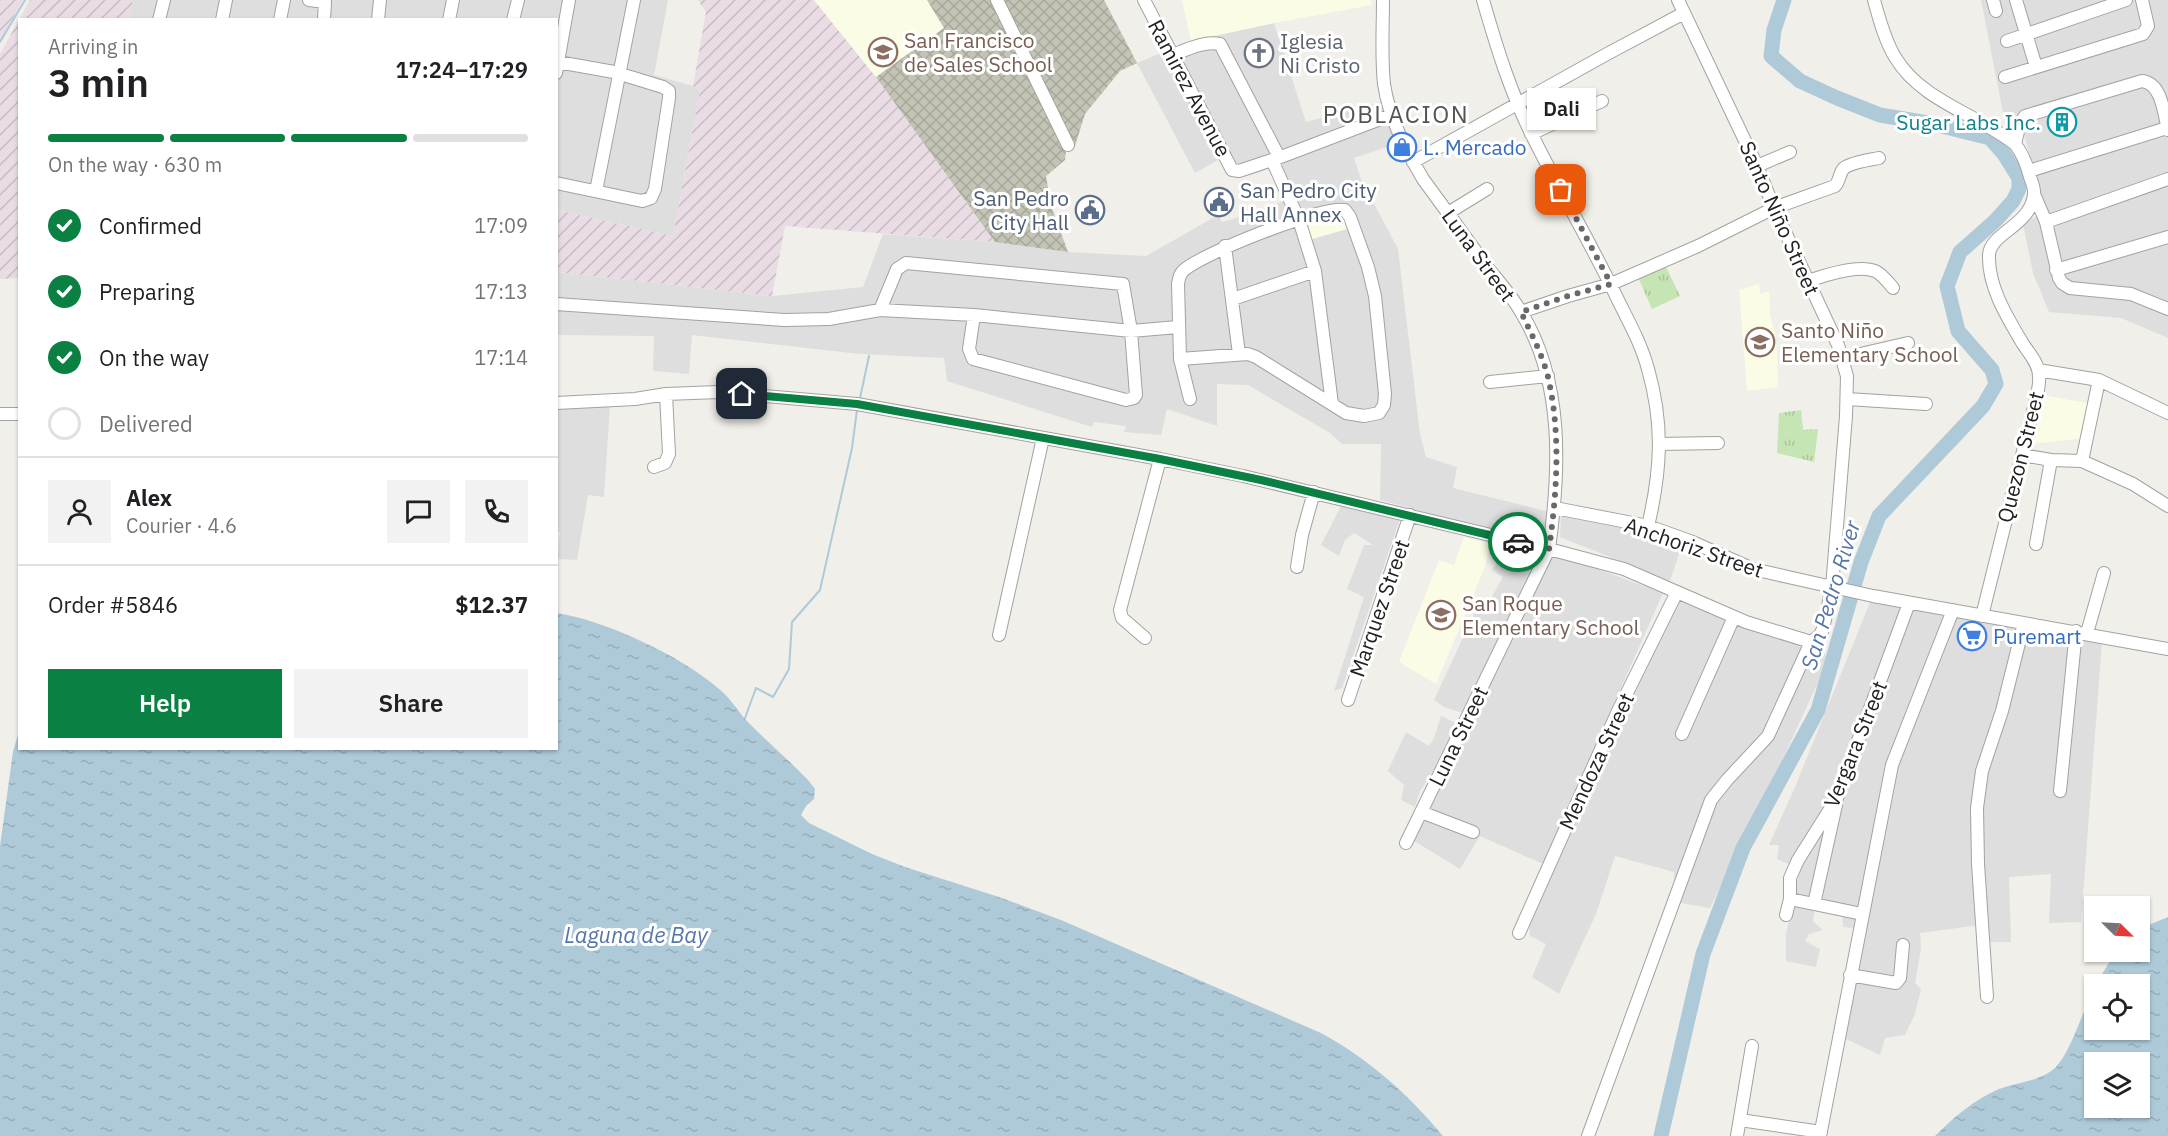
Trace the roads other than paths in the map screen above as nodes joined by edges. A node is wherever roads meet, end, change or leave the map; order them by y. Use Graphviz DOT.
graph roads {
  1 [pos="164,0"];
  2 [pos="226,0"];
  3 [pos="284,0"];
  4 [pos="309,0"];
  5 [pos="380,0"];
  6 [pos="453,0"];
  7 [pos="518,0"];
  8 [pos="569,0"];
  9 [pos="634,0"];
  10 [pos="997,0"];
  11 [pos="1144,0"];
  12 [pos="1383,0"];
  13 [pos="1484,0"];
  14 [pos="1678,0"];
  15 [pos="1874,0"];
  16 [pos="2016,0"];
  17 [pos="2126,0"];
  18 [pos="2142,0"];
  19 [pos="1684,13"];
  20 [pos="160,18"];
  21 [pos="222,18"];
  22 [pos="280,18"];
  23 [pos="324,18"];
  24 [pos="378,18"];
  25 [pos="449,18"];
  26 [pos="514,18"];
  27 [pos="2027,33"];
  28 [pos="2007,41"];
  29 [pos="1173,55"];
  30 [pos="558,61"];
  31 [pos="558,67"];
  32 [pos="2036,67"];
  33 [pos="619,74"];
  34 [pos="2005,77"];
  35 [pos="1602,100"];
  36 [pos="1517,104"];
  37 [pos="1392,115"];
  38 [pos="2168,129"];
  39 [pos="1532,134"];
  40 [pos="2015,144"];
  41 [pos="1068,146"];
  42 [pos="1790,152"];
  43 [pos="1879,158"];
  44 [pos="1275,159"];
  45 [pos="1413,162"];
  46 [pos="1757,166"];
  47 [pos="2029,171"];
  48 [pos="2168,179"];
  49 [pos="558,183"];
  50 [pos="1488,189"];
  51 [pos="596,191"];
  52 [pos="2034,194"];
  53 [pos="1774,208"];
  54 [pos="1448,213"];
  55 [pos="1299,220"];
  56 [pos="2046,222"];
  57 [pos="2168,237"];
  58 [pos="1225,246"];
  59 [pos="2056,270"];
  60 [pos="1315,271"];
  61 [pos="1808,281"];
  62 [pos="1611,284"];
  63 [pos="1893,288"];
  64 [pos="1233,299"];
  65 [pos="558,304"];
  66 [pos="2168,309"];
  67 [pos="880,310"];
  68 [pos="1521,312"];
  69 [pos="974,315"];
  70 [pos="1178,327"];
  71 [pos="1131,331"];
  72 [pos="1908,343"];
  73 [pos="1239,354"];
  74 [pos="1180,358"];
  75 [pos="1843,358"];
  76 [pos="2038,370"];
  77 [pos="1548,376"];
  78 [pos="2099,380"];
  79 [pos="1490,382"];
  80 [pos="666,394"];
  81 [pos="1190,399"];
  82 [pos="1847,399"];
  83 [pos="558,403"];
  84 [pos="1332,404"];
  85 [pos="1926,404"];
  86 [pos="2168,413"];
  87 [pos="0,414"];
  88 [pos="18,414"];
  89 [pos="1043,438"];
  90 [pos="1718,443"];
  91 [pos="1659,444"];
  92 [pos="2022,455"];
  93 [pos="1160,459"];
  94 [pos="2051,460"];
  95 [pos="2082,461"];
  96 [pos="654,467"];
  97 [pos="1314,492"];
  98 [pos="2168,506"];
  99 [pos="1555,508"];
  100 [pos="1410,515"];
  101 [pos="1648,526"];
  102 [pos="2036,544"];
  103 [pos="1549,549"];
  104 [pos="1297,567"];
  105 [pos="2104,573"];
  106 [pos="1837,588"];
  107 [pos="1677,592"];
  108 [pos="1909,603"];
  109 [pos="1953,610"];
  110 [pos="1982,616"];
  111 [pos="1734,617"];
  112 [pos="2024,623"];
  113 [pos="2081,632"];
  114 [pos="999,635"];
  115 [pos="1144,638"];
  116 [pos="1811,642"];
  117 [pos="2168,649"];
  118 [pos="1348,700"];
  119 [pos="1682,734"];
  120 [pos="2060,791"];
  121 [pos="1837,798"];
  122 [pos="1421,812"];
  123 [pos="1473,831"];
  124 [pos="1406,843"];
  125 [pos="1790,899"];
  126 [pos="1814,904"];
  127 [pos="1862,914"];
  128 [pos="1786,915"];
  129 [pos="1519,933"];
  130 [pos="1903,945"];
  131 [pos="1850,975"];
  132 [pos="1987,997"];
  133 [pos="1752,1046"];
  134 [pos="1740,1120"];
  135 [pos="1820,1134"];
  136 [pos="1588,1136"];
  137 [pos="1737,1136"];
  1 -- 20 [label="street"];
  2 -- 21 [label="street"];
  3 -- 22 [label="street"];
  4 -- 23 [label="street"];
  5 -- 24 [label="street"];
  6 -- 25 [label="street"];
  7 -- 26 [label="street"];
  8 -- 30 [label="street"];
  9 -- 33 [label="street"];
  10 -- 41 [label="street"];
  11 -- 29 [label="street, Ramirez Avenue"];
  12 -- 37 [label="street, Luna Street"];
  13 -- 36 [label="street"];
  14 -- 19 [label="street, Santo Niño Street"];
  15 -- 40 [label="street"];
  16 -- 27 [label="street"];
  17 -- 27 [label="street"];
  18 -- 32 [label="street"];
  19 -- 36 [label="street"];
  19 -- 46 [label="street, Santo Niño Street"];
  27 -- 28 [label="street"];
  27 -- 32 [label="street"];
  29 -- 44 [label="street, Ramirez Avenue"];
  29 -- 44 [label="street"];
  31 -- 33 [label="street"];
  32 -- 34 [label="street"];
  33 -- 51 [label="street"];
  33 -- 51 [label="street"];
  35 -- 39 [label="street"];
  36 -- 39 [label="street"];
  36 -- 45 [label="street"];
  37 -- 44 [label="street"];
  37 -- 45 [label="street, Luna Street"];
  38 -- 40 [label="street"];
  38 -- 47 [label="street"];
  39 -- 62 [label="street"];
  40 -- 47 [label="street"];
  42 -- 46 [label="street"];
  43 -- 53 [label="street"];
  44 -- 55 [label="street"];
  45 -- 54 [label="street, Luna Street"];
  46 -- 53 [label="street, Santo Niño Street"];
  47 -- 52 [label="street"];
  48 -- 56 [label="street"];
  49 -- 51 [label="street"];
  50 -- 54 [label="street"];
  52 -- 56 [label="street"];
  52 -- 76 [label="street, Quezon Street"];
  53 -- 61 [label="street, Santo Niño Street"];
  53 -- 62 [label="street"];
  54 -- 68 [label="street, Luna Street"];
  55 -- 58 [label="street"];
  55 -- 60 [label="street"];
  55 -- 84 [label="street"];
  56 -- 59 [label="street"];
  57 -- 59 [label="street"];
  58 -- 64 [label="street"];
  58 -- 70 [label="street"];
  59 -- 66 [label="street"];
  60 -- 64 [label="street"];
  60 -- 84 [label="street"];
  61 -- 63 [label="street"];
  61 -- 75 [label="street, Santo Niño Street"];
  62 -- 68 [label="street"];
  62 -- 91 [label="street"];
  64 -- 73 [label="street"];
  65 -- 67 [label="street"];
  67 -- 69 [label="street"];
  67 -- 71 [label="street"];
  68 -- 77 [label="street, Luna Street"];
  69 -- 71 [label="street"];
  69 -- 71 [label="street"];
  70 -- 71 [label="street"];
  70 -- 74 [label="street"];
  72 -- 75 [label="street"];
  73 -- 74 [label="street"];
  73 -- 84 [label="street"];
  74 -- 81 [label="street"];
  75 -- 82 [label="street, Santo Niño Street"];
  76 -- 78 [label="street"];
  76 -- 92 [label="street, Quezon Street"];
  77 -- 79 [label="street"];
  77 -- 99 [label="street, Luna Street"];
  78 -- 86 [label="street"];
  78 -- 95 [label="street"];
  80 -- 83 [label="street"];
  80 -- 89 [label="street"];
  80 -- 96 [label="street"];
  82 -- 85 [label="street"];
  82 -- 106 [label="street, Santo Niño Street"];
  87 -- 88 [label="street"];
  89 -- 93 [label="street"];
  89 -- 114 [label="street"];
  90 -- 91 [label="street"];
  91 -- 101 [label="street"];
  92 -- 94 [label="street"];
  92 -- 110 [label="street, Quezon Street"];
  93 -- 97 [label="street"];
  93 -- 115 [label="street"];
  94 -- 95 [label="street"];
  94 -- 102 [label="street"];
  95 -- 98 [label="street"];
  97 -- 100 [label="street"];
  97 -- 104 [label="street"];
  99 -- 101 [label="street, Anchoriz Street"];
  99 -- 103 [label="street, Luna Street"];
  100 -- 103 [label="street"];
  100 -- 118 [label="street, Marquez Street"];
  101 -- 106 [label="street, Anchoriz Street"];
  103 -- 107 [label="street"];
  103 -- 122 [label="street, Luna Street"];
  105 -- 113 [label="street"];
  106 -- 108 [label="street, Anchoriz Street"];
  106 -- 116 [label="street, Santo Niño Street"];
  107 -- 111 [label="street"];
  107 -- 129 [label="street, Mendoza Street"];
  108 -- 109 [label="street, Anchoriz Street"];
  108 -- 121 [label="street, Vergara Street"];
  109 -- 110 [label="street, Anchoriz Street"];
  109 -- 127 [label="street"];
  110 -- 112 [label="street, Anchoriz Street"];
  111 -- 116 [label="street"];
  111 -- 119 [label="street"];
  112 -- 113 [label="street, Anchoriz Street"];
  112 -- 132 [label="street"];
  113 -- 117 [label="street, Anchoriz Street"];
  113 -- 120 [label="street"];
  116 -- 136 [label="street, Santo Niño Street"];
  121 -- 125 [label="street, Vergara Street"];
  121 -- 126 [label="street"];
  122 -- 123 [label="street"];
  122 -- 124 [label="street, Luna Street"];
  125 -- 126 [label="street"];
  125 -- 128 [label="street, Vergara Street"];
  126 -- 127 [label="street"];
  127 -- 131 [label="street"];
  130 -- 131 [label="street"];
  131 -- 135 [label="street"];
  133 -- 134 [label="street"];
  134 -- 135 [label="street"];
  134 -- 137 [label="street"];
}
